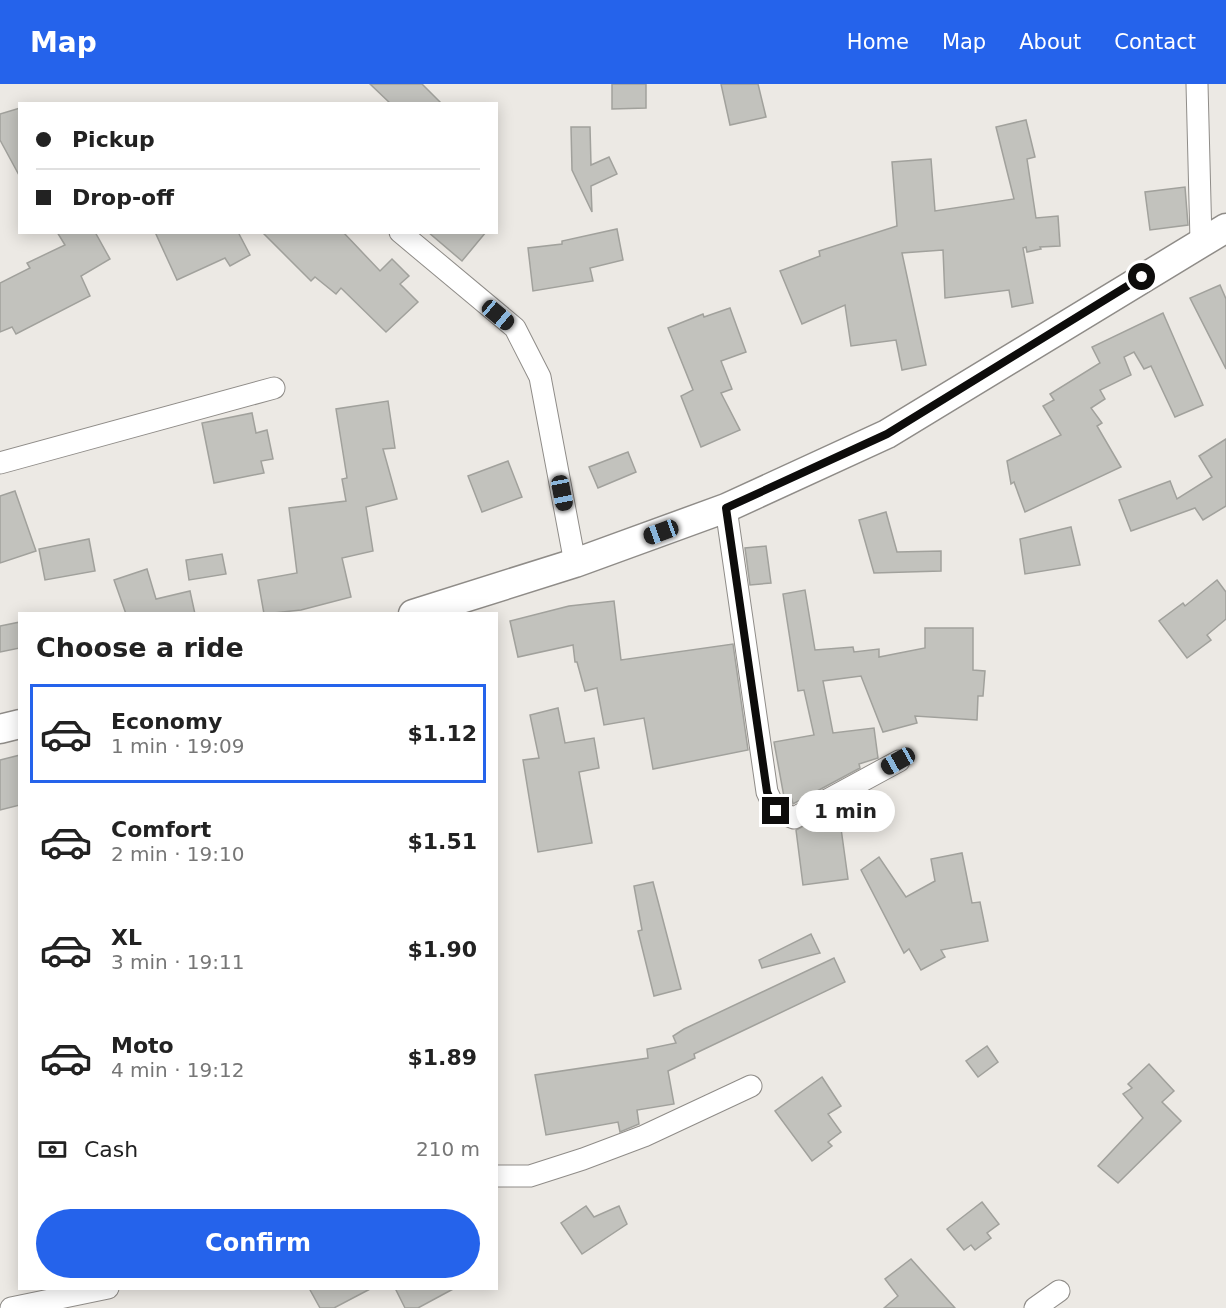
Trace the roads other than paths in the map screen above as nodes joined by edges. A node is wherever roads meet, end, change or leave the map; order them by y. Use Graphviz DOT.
graph roads {
  1 [pos="1197,84"];
  2 [pos="1226,228"];
  3 [pos="402,234"];
  4 [pos="1201,241"];
  5 [pos="274,388"];
  6 [pos="0,463"];
  7 [pos="726,508"];
  8 [pos="575,563"];
  9 [pos="419,612"];
  10 [pos="18,724"];
  11 [pos="0,729"];
  12 [pos="898,761"];
  13 [pos="751,1086"];
  14 [pos="498,1176"];
  15 [pos="98,1290"];
  16 [pos="1059,1291"];
  17 [pos="11,1308"];
  18 [pos="1035,1308"];
  1 -- 4 [label="street"];
  2 -- 4 [label="street"];
  3 -- 8 [label="street"];
  4 -- 7 [label="street"];
  5 -- 6 [label="street"];
  7 -- 8 [label="street"];
  7 -- 12 [label="street"];
  8 -- 9 [label="street"];
  10 -- 11 [label="street"];
  13 -- 14 [label="street"];
  15 -- 17 [label="street"];
  16 -- 18 [label="street"];
}
